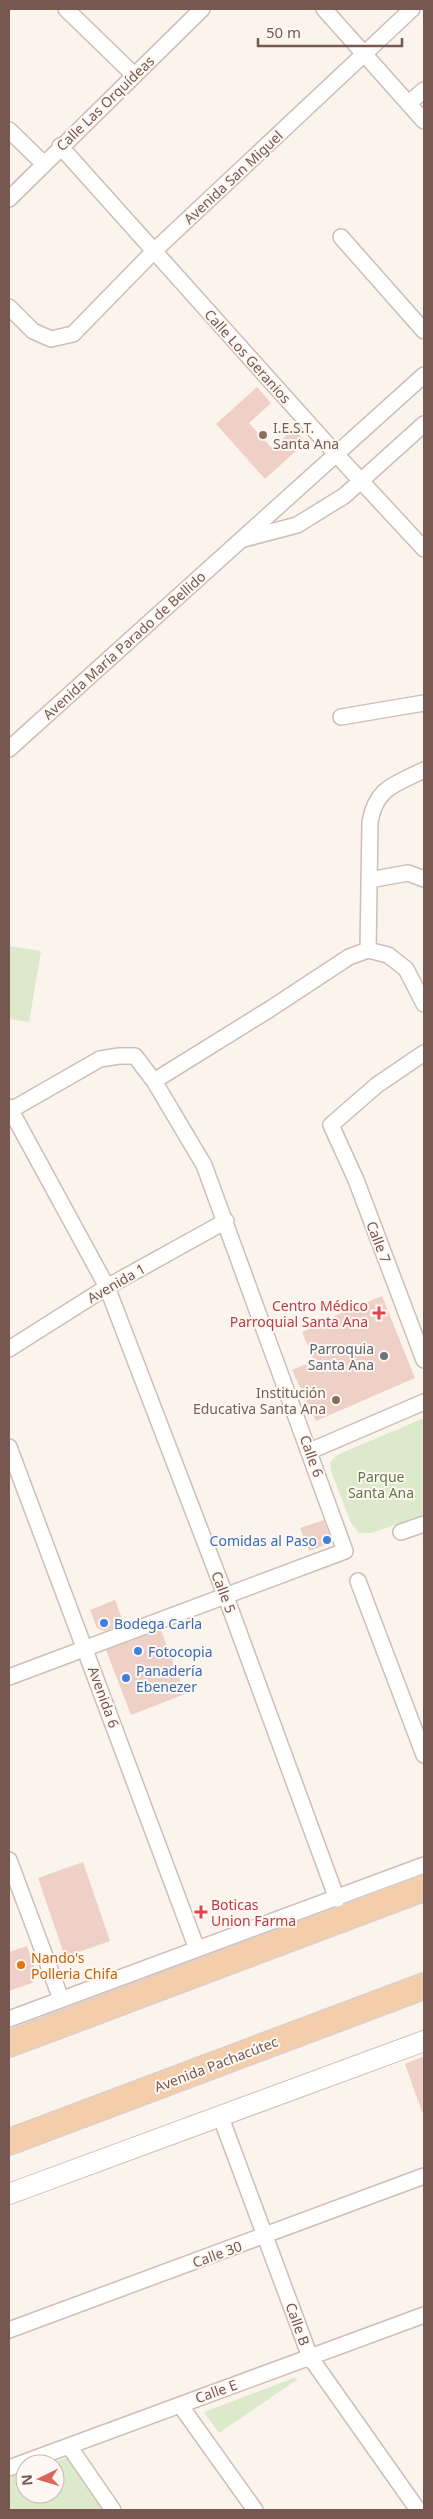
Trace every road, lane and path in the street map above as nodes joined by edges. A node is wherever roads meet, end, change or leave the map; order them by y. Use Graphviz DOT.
graph roads {
  1 [pos="202,9"];
  2 [pos="324,9"];
  3 [pos="412,9"];
  4 [pos="73,11"];
  5 [pos="364,54"];
  6 [pos="134,75"];
  7 [pos="424,90"];
  8 [pos="409,104"];
  9 [pos="424,121"];
  10 [pos="9,130"];
  11 [pos="60,146"];
  12 [pos="43,163"];
  13 [pos="9,199"];
  14 [pos="341,237"];
  15 [pos="154,251"];
  16 [pos="9,307"];
  17 [pos="424,331"];
  18 [pos="424,375"];
  19 [pos="424,424"];
  20 [pos="336,454"];
  21 [pos="361,481"];
  22 [pos="240,540"];
  23 [pos="424,549"];
  24 [pos="424,703"];
  25 [pos="341,716"];
  26 [pos="9,749"];
  27 [pos="424,770"];
  28 [pos="424,879"];
  29 [pos="369,880"];
  30 [pos="368,950"];
  31 [pos="424,1004"];
  32 [pos="424,1053"];
  33 [pos="154,1081"];
  34 [pos="10,1108"];
  35 [pos="226,1221"];
  36 [pos="107,1287"];
  37 [pos="9,1349"];
  38 [pos="424,1360"];
  39 [pos="424,1402"];
  40 [pos="9,1447"];
  41 [pos="310,1451"];
  42 [pos="424,1524"];
  43 [pos="401,1532"];
  44 [pos="358,1581"];
  45 [pos="226,1597"];
  46 [pos="86,1650"];
  47 [pos="9,1677"];
  48 [pos="424,1755"];
  49 [pos="9,1860"];
  50 [pos="424,1865"];
  51 [pos="424,1888"];
  52 [pos="337,1899"];
  53 [pos="197,1949"];
  54 [pos="424,1986"];
  55 [pos="61,1999"];
  56 [pos="9,2019"];
  57 [pos="424,2040"];
  58 [pos="9,2044"];
  59 [pos="220,2115"];
  60 [pos="9,2142"];
  61 [pos="424,2176"];
  62 [pos="9,2194"];
  63 [pos="265,2236"];
  64 [pos="424,2315"];
  65 [pos="9,2330"];
  66 [pos="310,2357"];
  67 [pos="180,2405"];
  68 [pos="69,2446"];
  69 [pos="9,2468"];
  70 [pos="113,2510"];
  71 [pos="255,2510"];
  72 [pos="418,2510"];
  1 -- 6 [label="street, Calle Las Orquídeas"];
  2 -- 5 [label="street"];
  3 -- 5 [label="street, Avenida San Miguel"];
  4 -- 6 [label="street"];
  5 -- 8 [label="street"];
  5 -- 15 [label="street, Avenida San Miguel"];
  6 -- 11 [label="street, Calle Las Orquídeas"];
  7 -- 8 [label="street"];
  8 -- 9 [label="street"];
  10 -- 12 [label="street"];
  11 -- 12 [label="street, Calle Las Orquídeas"];
  11 -- 15 [label="street"];
  12 -- 13 [label="street, Calle Las Orquídeas"];
  14 -- 17 [label="street"];
  15 -- 16 [label="street, Avenida San Miguel"];
  15 -- 20 [label="street, Calle Los Geranios"];
  18 -- 20 [label="street, Avenida María Parado de Bellido"];
  19 -- 21 [label="street, Avenida María Parado de Bellido"];
  20 -- 21 [label="street, Calle Los Geranios"];
  20 -- 22 [label="street, Avenida María Parado de Bellido"];
  21 -- 22 [label="street, Avenida María Parado de Bellido"];
  21 -- 23 [label="street, Calle Los Geranios"];
  22 -- 26 [label="street, Avenida María Parado de Bellido"];
  24 -- 25 [label="street"];
  27 -- 29 [label="street"];
  28 -- 29 [label="street"];
  29 -- 30 [label="street"];
  30 -- 31 [label="street"];
  30 -- 33 [label="street"];
  32 -- 38 [label="street, Calle 7"];
  33 -- 34 [label="street, Calle 6"];
  33 -- 35 [label="street, Calle 6"];
  34 -- 36 [label="street, Calle 5"];
  35 -- 36 [label="street, Avenida 1"];
  35 -- 41 [label="street, Calle 6"];
  36 -- 37 [label="street, Avenida 1"];
  36 -- 45 [label="street, Calle 5"];
  39 -- 41 [label="street"];
  40 -- 46 [label="street, Avenida 6"];
  41 -- 45 [label="street, Calle 6"];
  42 -- 43 [label="street"];
  44 -- 48 [label="street"];
  45 -- 46 [label="street"];
  45 -- 52 [label="street, Calle 5"];
  46 -- 47 [label="street"];
  46 -- 53 [label="street, Avenida 6"];
  49 -- 55 [label="street"];
  50 -- 52 [label="street"];
  51 -- 58 [label="main road"];
  52 -- 53 [label="street"];
  53 -- 55 [label="street"];
  54 -- 60 [label="main road, Avenida Pachacútec"];
  55 -- 56 [label="street"];
  57 -- 59 [label="street"];
  59 -- 62 [label="street"];
  59 -- 63 [label="street, Calle B"];
  61 -- 63 [label="street, Calle 30"];
  63 -- 65 [label="street, Calle 30"];
  63 -- 66 [label="street, Calle B"];
  64 -- 66 [label="street, Calle E"];
  66 -- 67 [label="street, Calle E"];
  66 -- 72 [label="street, Calle B"];
  67 -- 68 [label="street, Calle E"];
  67 -- 71 [label="street"];
  68 -- 69 [label="street, Calle E"];
  68 -- 70 [label="street"];
}
